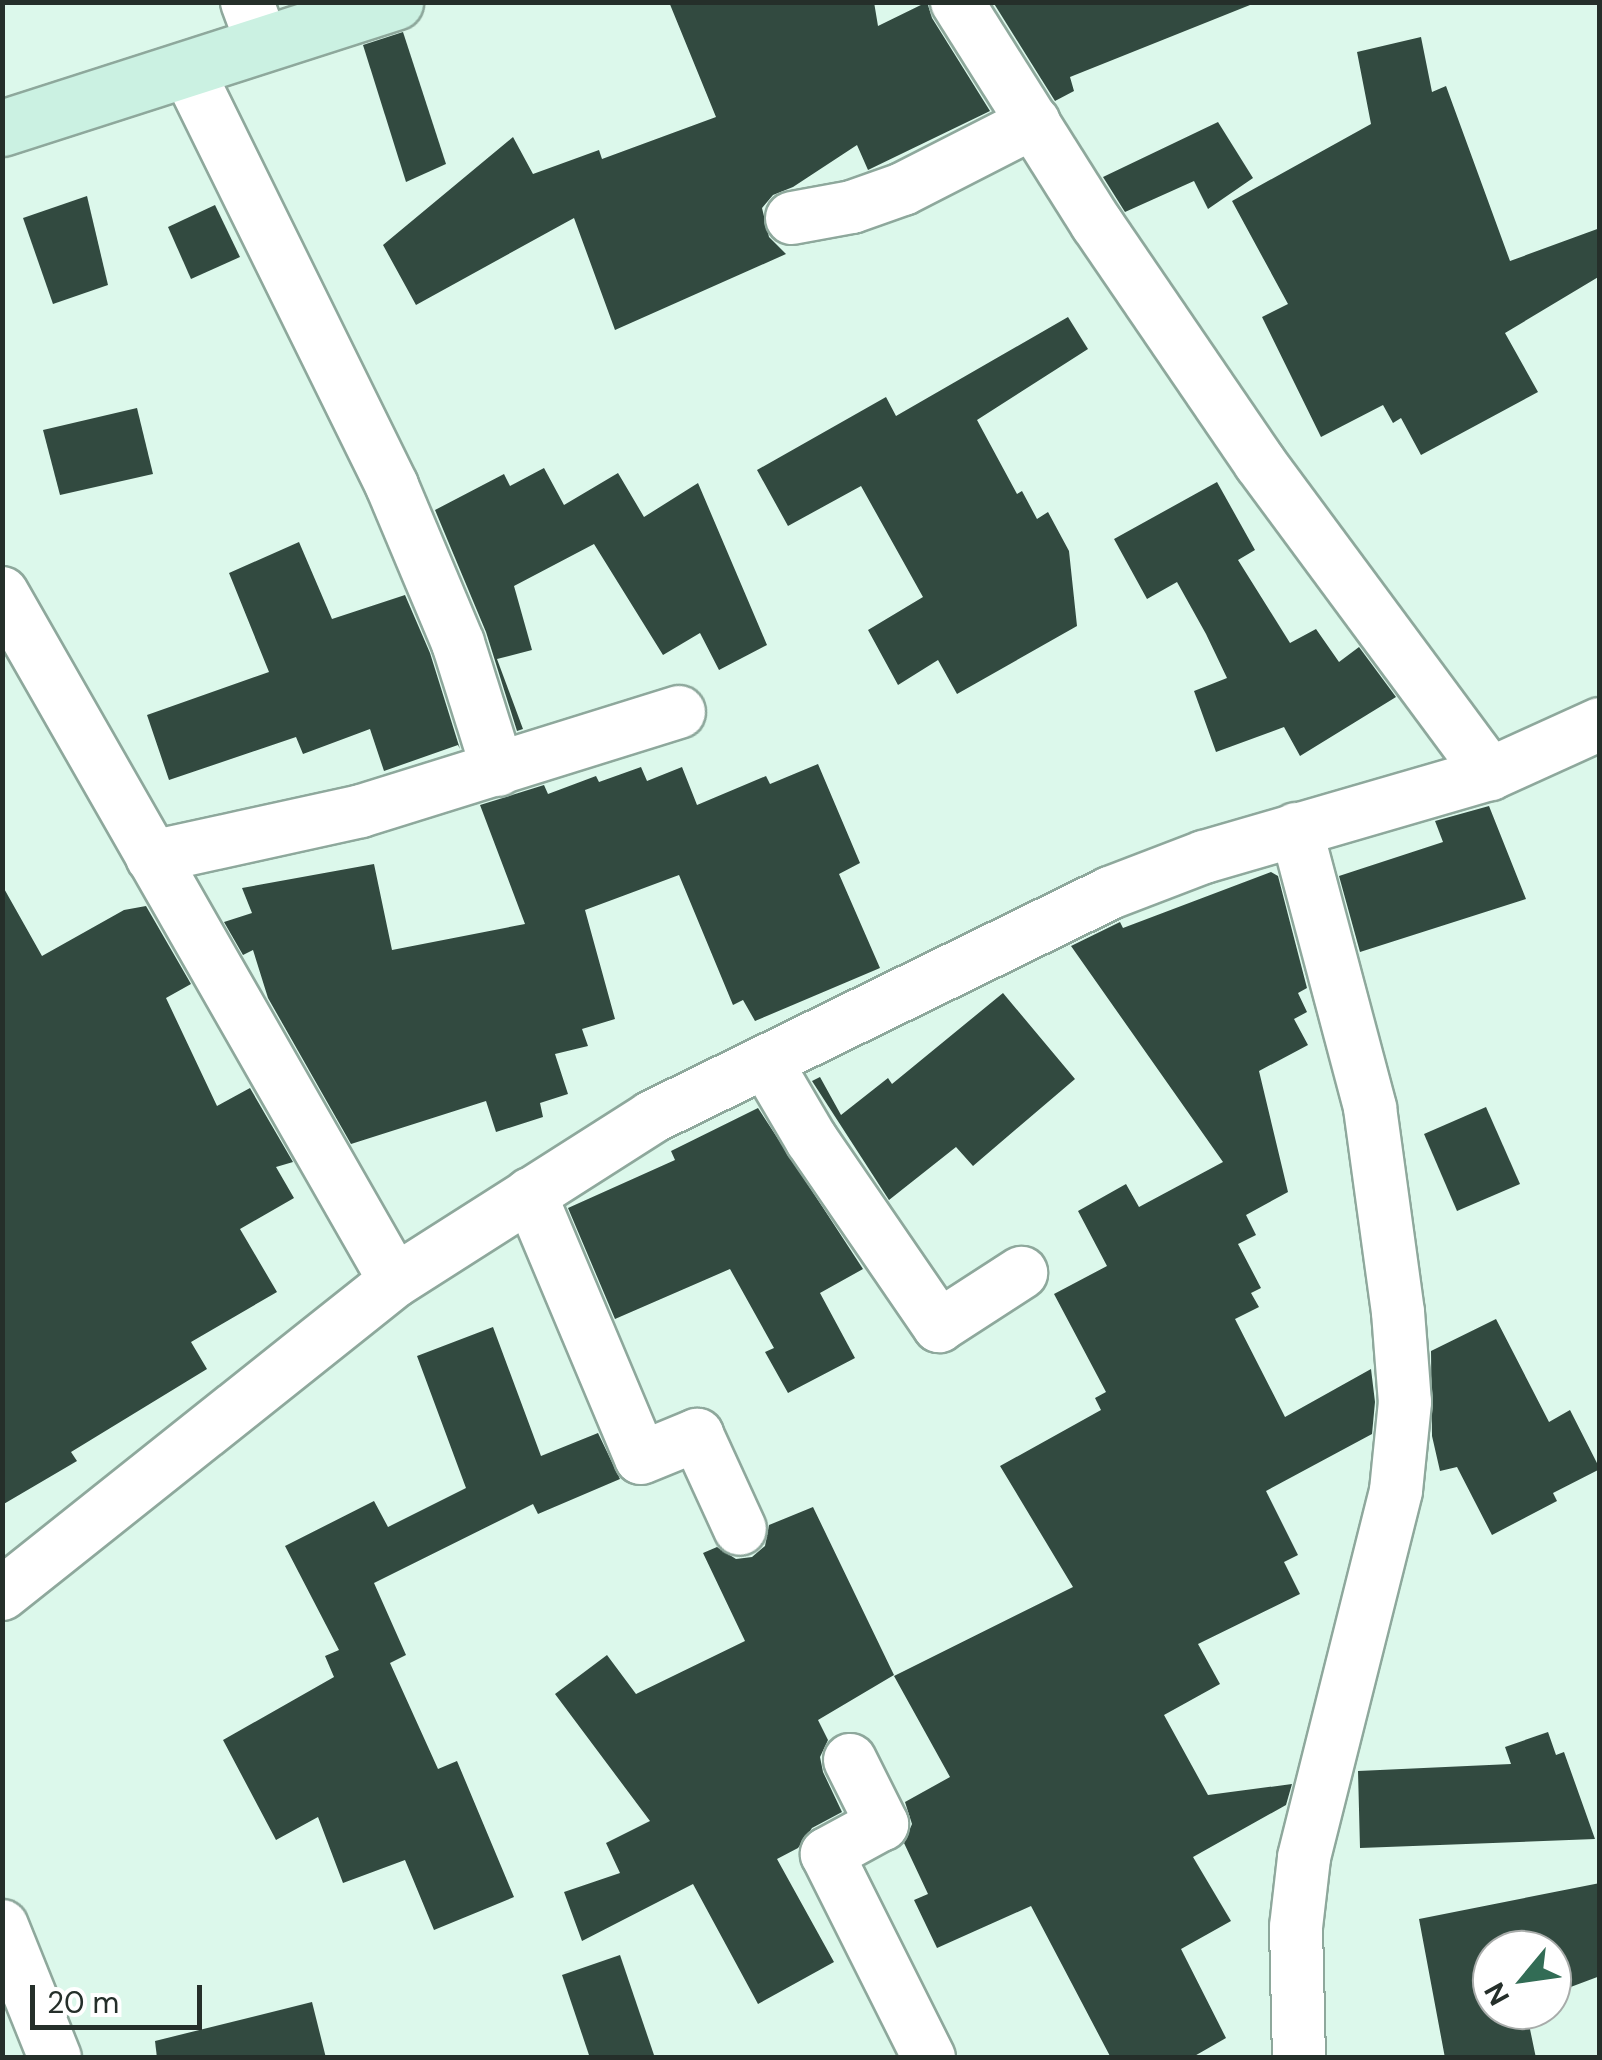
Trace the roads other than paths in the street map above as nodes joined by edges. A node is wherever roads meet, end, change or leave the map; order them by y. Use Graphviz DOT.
graph roads {
  1 [pos="395,2"];
  2 [pos="957,2"];
  3 [pos="255,24"];
  4 [pos="186,68"];
  5 [pos="1034,122"];
  6 [pos="2,128"];
  7 [pos="792,218"];
  8 [pos="2,594"];
  9 [pos="679,712"];
  10 [pos="1600,724"];
  11 [pos="498,770"];
  12 [pos="1490,774"];
  13 [pos="1296,828"];
  14 [pos="152,857"];
  15 [pos="766,1064"];
  16 [pos="530,1194"];
  17 [pos="1021,1273"];
  18 [pos="395,1280"];
  19 [pos="740,1528"];
  20 [pos="2,1594"];
  21 [pos="850,1760"];
  22 [pos="2,1926"];
  23 [pos="54,2058"];
  24 [pos="928,2058"];
  25 [pos="1299,2058"];
  1 -- 3 [label="street"];
  2 -- 5 [label="street"];
  3 -- 4 [label="street"];
  4 -- 6 [label="street"];
  4 -- 11 [label="street"];
  5 -- 7 [label="street"];
  5 -- 12 [label="street"];
  8 -- 14 [label="street"];
  9 -- 11 [label="street"];
  10 -- 12 [label="street"];
  11 -- 14 [label="street"];
  12 -- 13 [label="street"];
  13 -- 15 [label="street"];
  13 -- 25 [label="street"];
  14 -- 18 [label="street"];
  15 -- 16 [label="street"];
  15 -- 17 [label="street"];
  16 -- 18 [label="street"];
  16 -- 19 [label="street"];
  18 -- 20 [label="street"];
  21 -- 24 [label="street"];
  22 -- 23 [label="street"];
}
